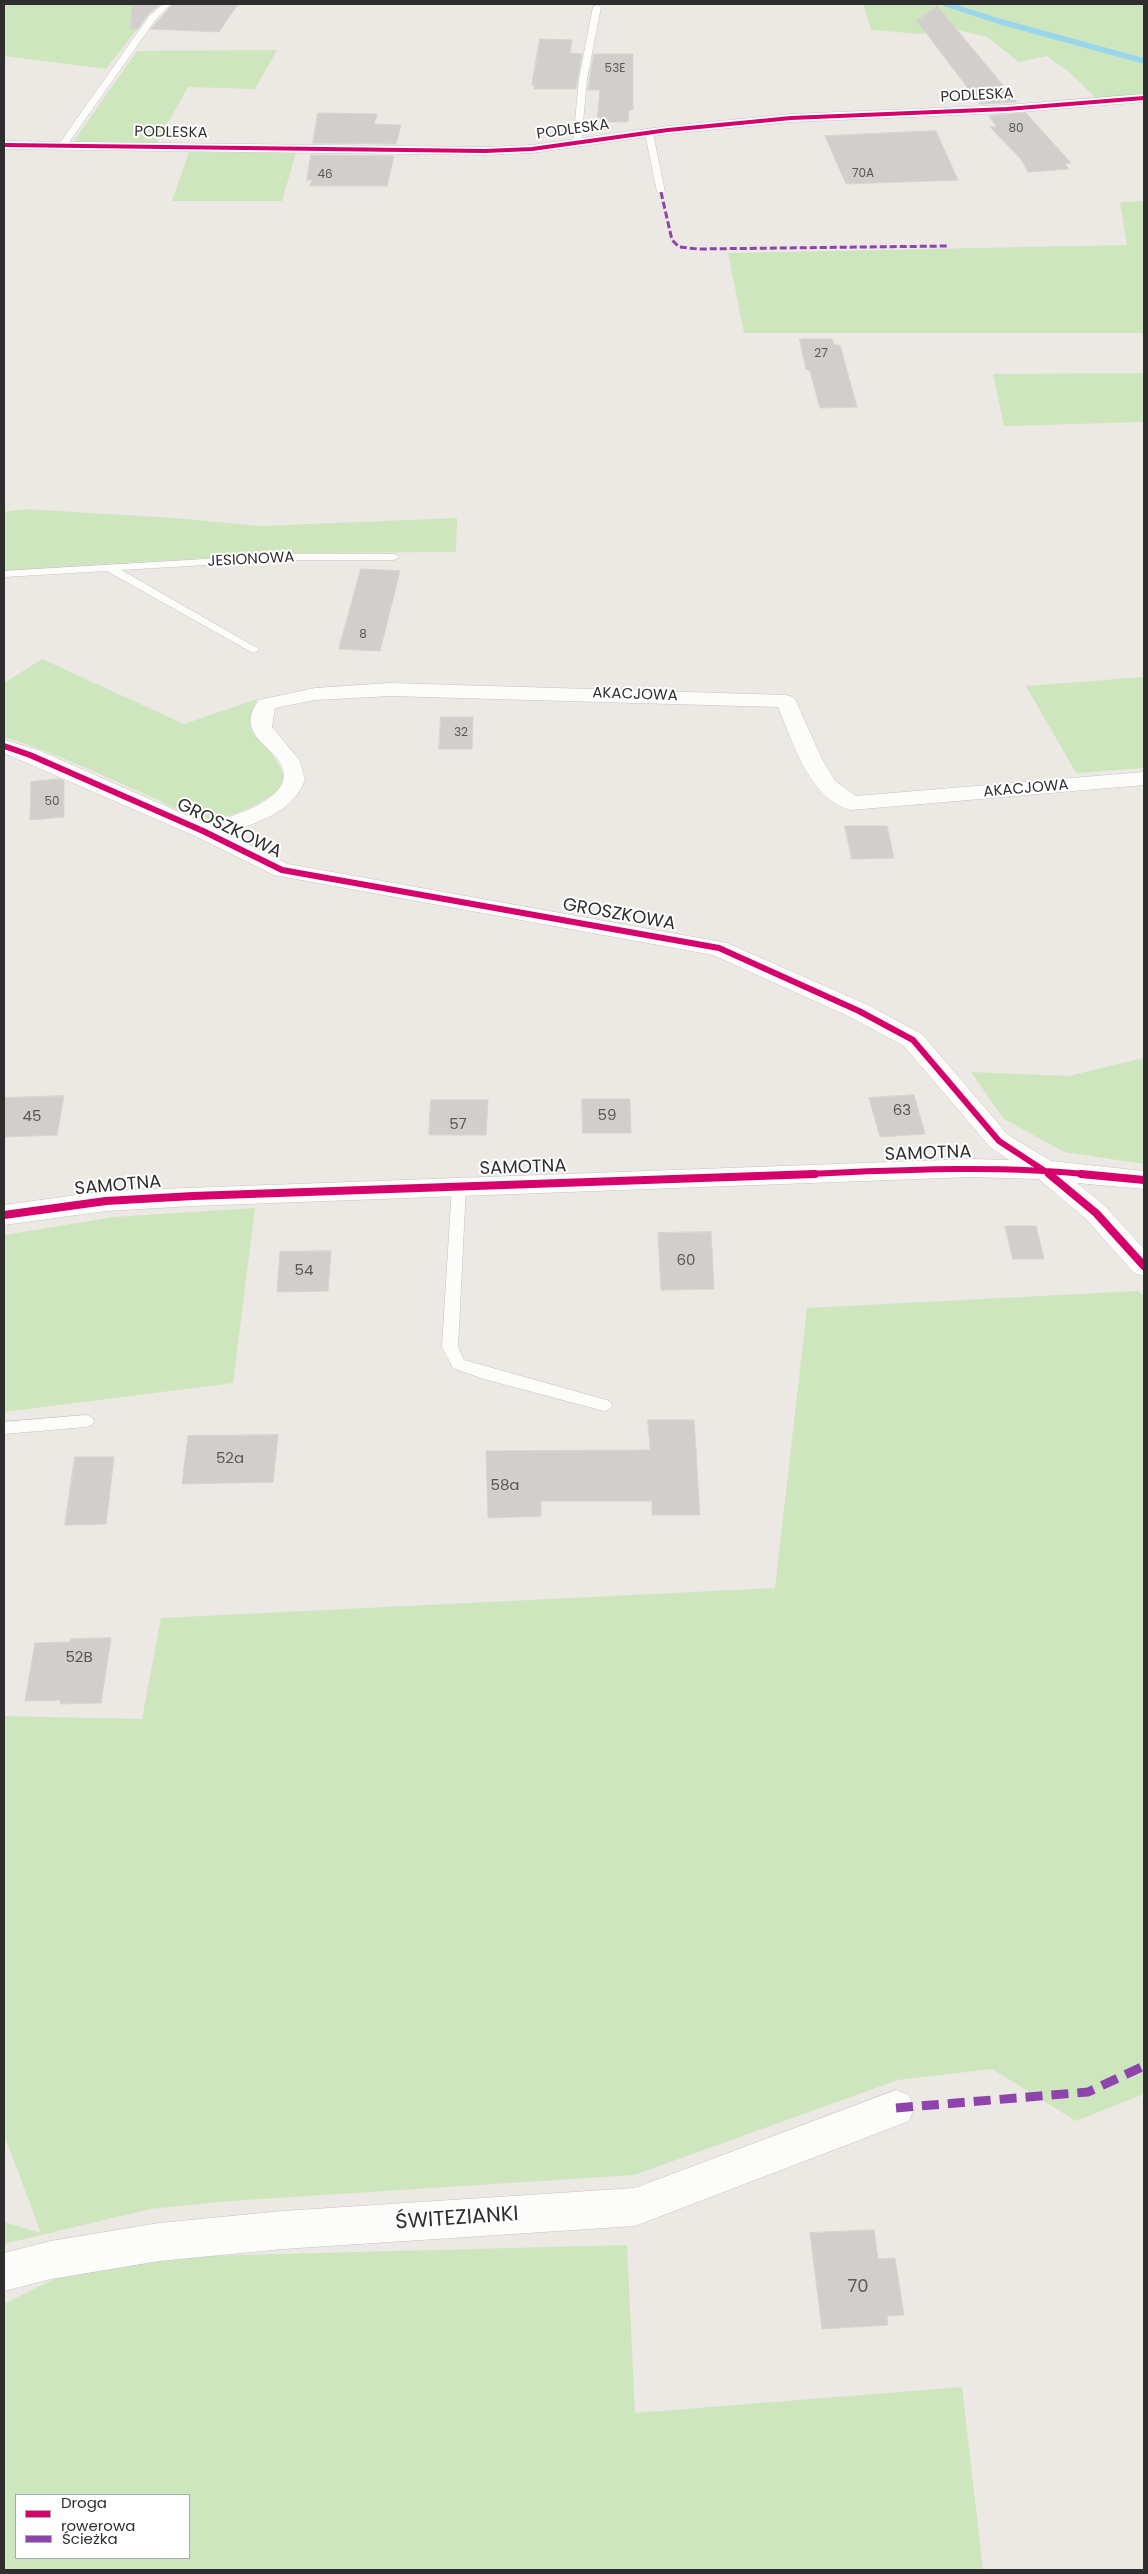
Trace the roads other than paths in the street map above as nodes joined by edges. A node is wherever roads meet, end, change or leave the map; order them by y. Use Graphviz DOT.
graph roads {
  1 [pos="167,4"];
  2 [pos="597,7"];
  3 [pos="1144,98"];
  4 [pos="648,133"];
  5 [pos="577,144"];
  6 [pos="4,145"];
  7 [pos="62,146"];
  8 [pos="661,192"];
  9 [pos="394,557"];
  10 [pos="108,567"];
  11 [pos="4,574"];
  12 [pos="253,650"];
  13 [pos="4,746"];
  14 [pos="1144,778"];
  15 [pos="204,832"];
  16 [pos="1045,1170"];
  17 [pos="1144,1180"];
  18 [pos="459,1186"];
  19 [pos="4,1215"];
  20 [pos="1144,1266"];
  21 [pos="604,1405"];
  22 [pos="86,1421"];
  23 [pos="4,1428"];
  24 [pos="896,2108"];
  25 [pos="4,2272"];
  1 -- 7 [label="lane"];
  2 -- 5 [label="lane"];
  3 -- 4 [label="street, PODLESKA"];
  4 -- 5 [label="street, PODLESKA"];
  4 -- 8 [label="lane"];
  5 -- 7 [label="street, PODLESKA"];
  6 -- 7 [label="street, PODLESKA"];
  9 -- 10 [label="lane, JESIONOWA"];
  10 -- 11 [label="lane, JESIONOWA"];
  10 -- 12 [label="lane"];
  13 -- 15 [label="street, GROSZKOWA"];
  14 -- 15 [label="street, AKACJOWA"];
  15 -- 16 [label="street, GROSZKOWA"];
  16 -- 17 [label="street, SAMOTNA"];
  16 -- 18 [label="street, SAMOTNA"];
  16 -- 20 [label="street, GROSZKOWA"];
  18 -- 19 [label="street, SAMOTNA"];
  18 -- 21 [label="lane"];
  22 -- 23 [label="lane"];
  24 -- 25 [label="street, ŚWITEZIANKI"];
}
